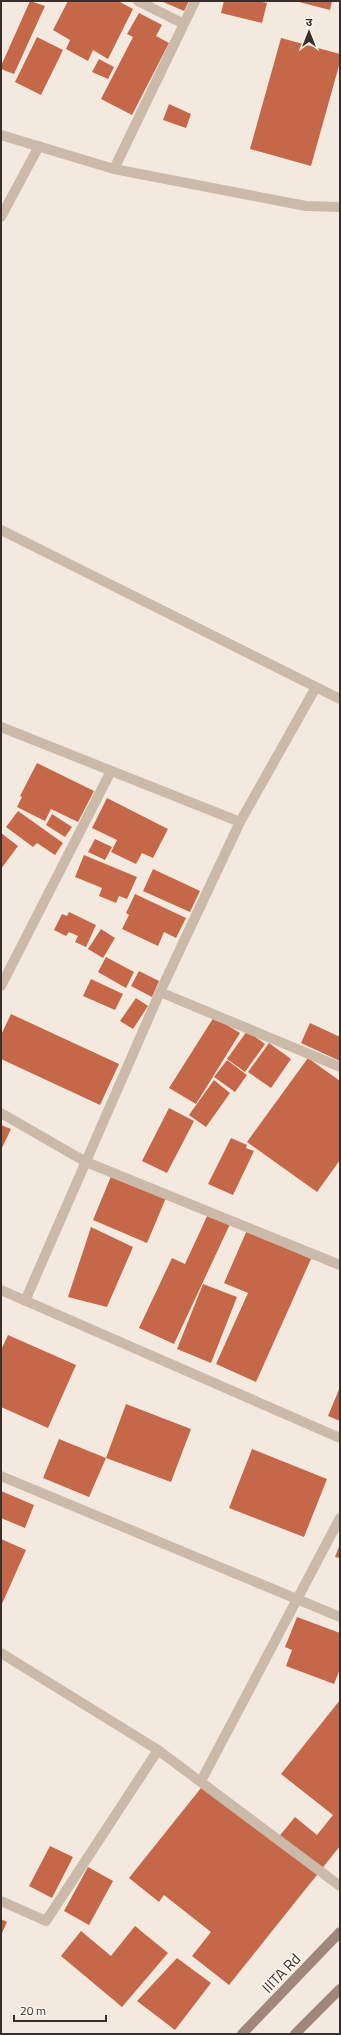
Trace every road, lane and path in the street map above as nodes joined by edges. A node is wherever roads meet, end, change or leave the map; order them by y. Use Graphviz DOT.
graph roads {
  1 [pos="138,1"];
  2 [pos="195,1"];
  3 [pos="184,24"];
  4 [pos="1,135"];
  5 [pos="39,146"];
  6 [pos="114,169"];
  7 [pos="340,206"];
  8 [pos="1,217"];
  9 [pos="1,530"];
  10 [pos="316,687"];
  11 [pos="340,699"];
  12 [pos="1,727"];
  13 [pos="111,771"];
  14 [pos="240,822"];
  15 [pos="1,986"];
  16 [pos="160,992"];
  17 [pos="340,1067"];
  18 [pos="1,1113"];
  19 [pos="86,1162"];
  20 [pos="340,1265"];
  21 [pos="1,1290"];
  22 [pos="25,1301"];
  23 [pos="340,1438"];
  24 [pos="1,1476"];
  25 [pos="340,1518"];
  26 [pos="298,1599"];
  27 [pos="340,1616"];
  28 [pos="1,1653"];
  29 [pos="158,1750"];
  30 [pos="201,1781"];
  31 [pos="340,1886"];
  32 [pos="1,1901"];
  33 [pos="340,1932"];
  34 [pos="340,1989"];
  35 [pos="242,2034"];
  36 [pos="295,2034"];
  1 -- 3 [label="street"];
  2 -- 3 [label="street"];
  3 -- 6 [label="street"];
  4 -- 5 [label="street"];
  5 -- 6 [label="street"];
  5 -- 8 [label="street"];
  6 -- 7 [label="street"];
  9 -- 10 [label="street"];
  10 -- 11 [label="street"];
  10 -- 14 [label="street"];
  12 -- 13 [label="street"];
  13 -- 14 [label="street"];
  13 -- 15 [label="street"];
  14 -- 16 [label="street"];
  16 -- 17 [label="street"];
  16 -- 19 [label="street"];
  18 -- 19 [label="street"];
  19 -- 20 [label="street"];
  19 -- 22 [label="street"];
  21 -- 22 [label="street"];
  22 -- 23 [label="street"];
  24 -- 26 [label="street"];
  25 -- 26 [label="street"];
  26 -- 27 [label="street"];
  26 -- 30 [label="street"];
  28 -- 29 [label="street"];
  29 -- 30 [label="street"];
  29 -- 32 [label="street"];
  30 -- 31 [label="street"];
  33 -- 35 [label="main road, IIITA Rd"];
  34 -- 36 [label="main road"];
}
